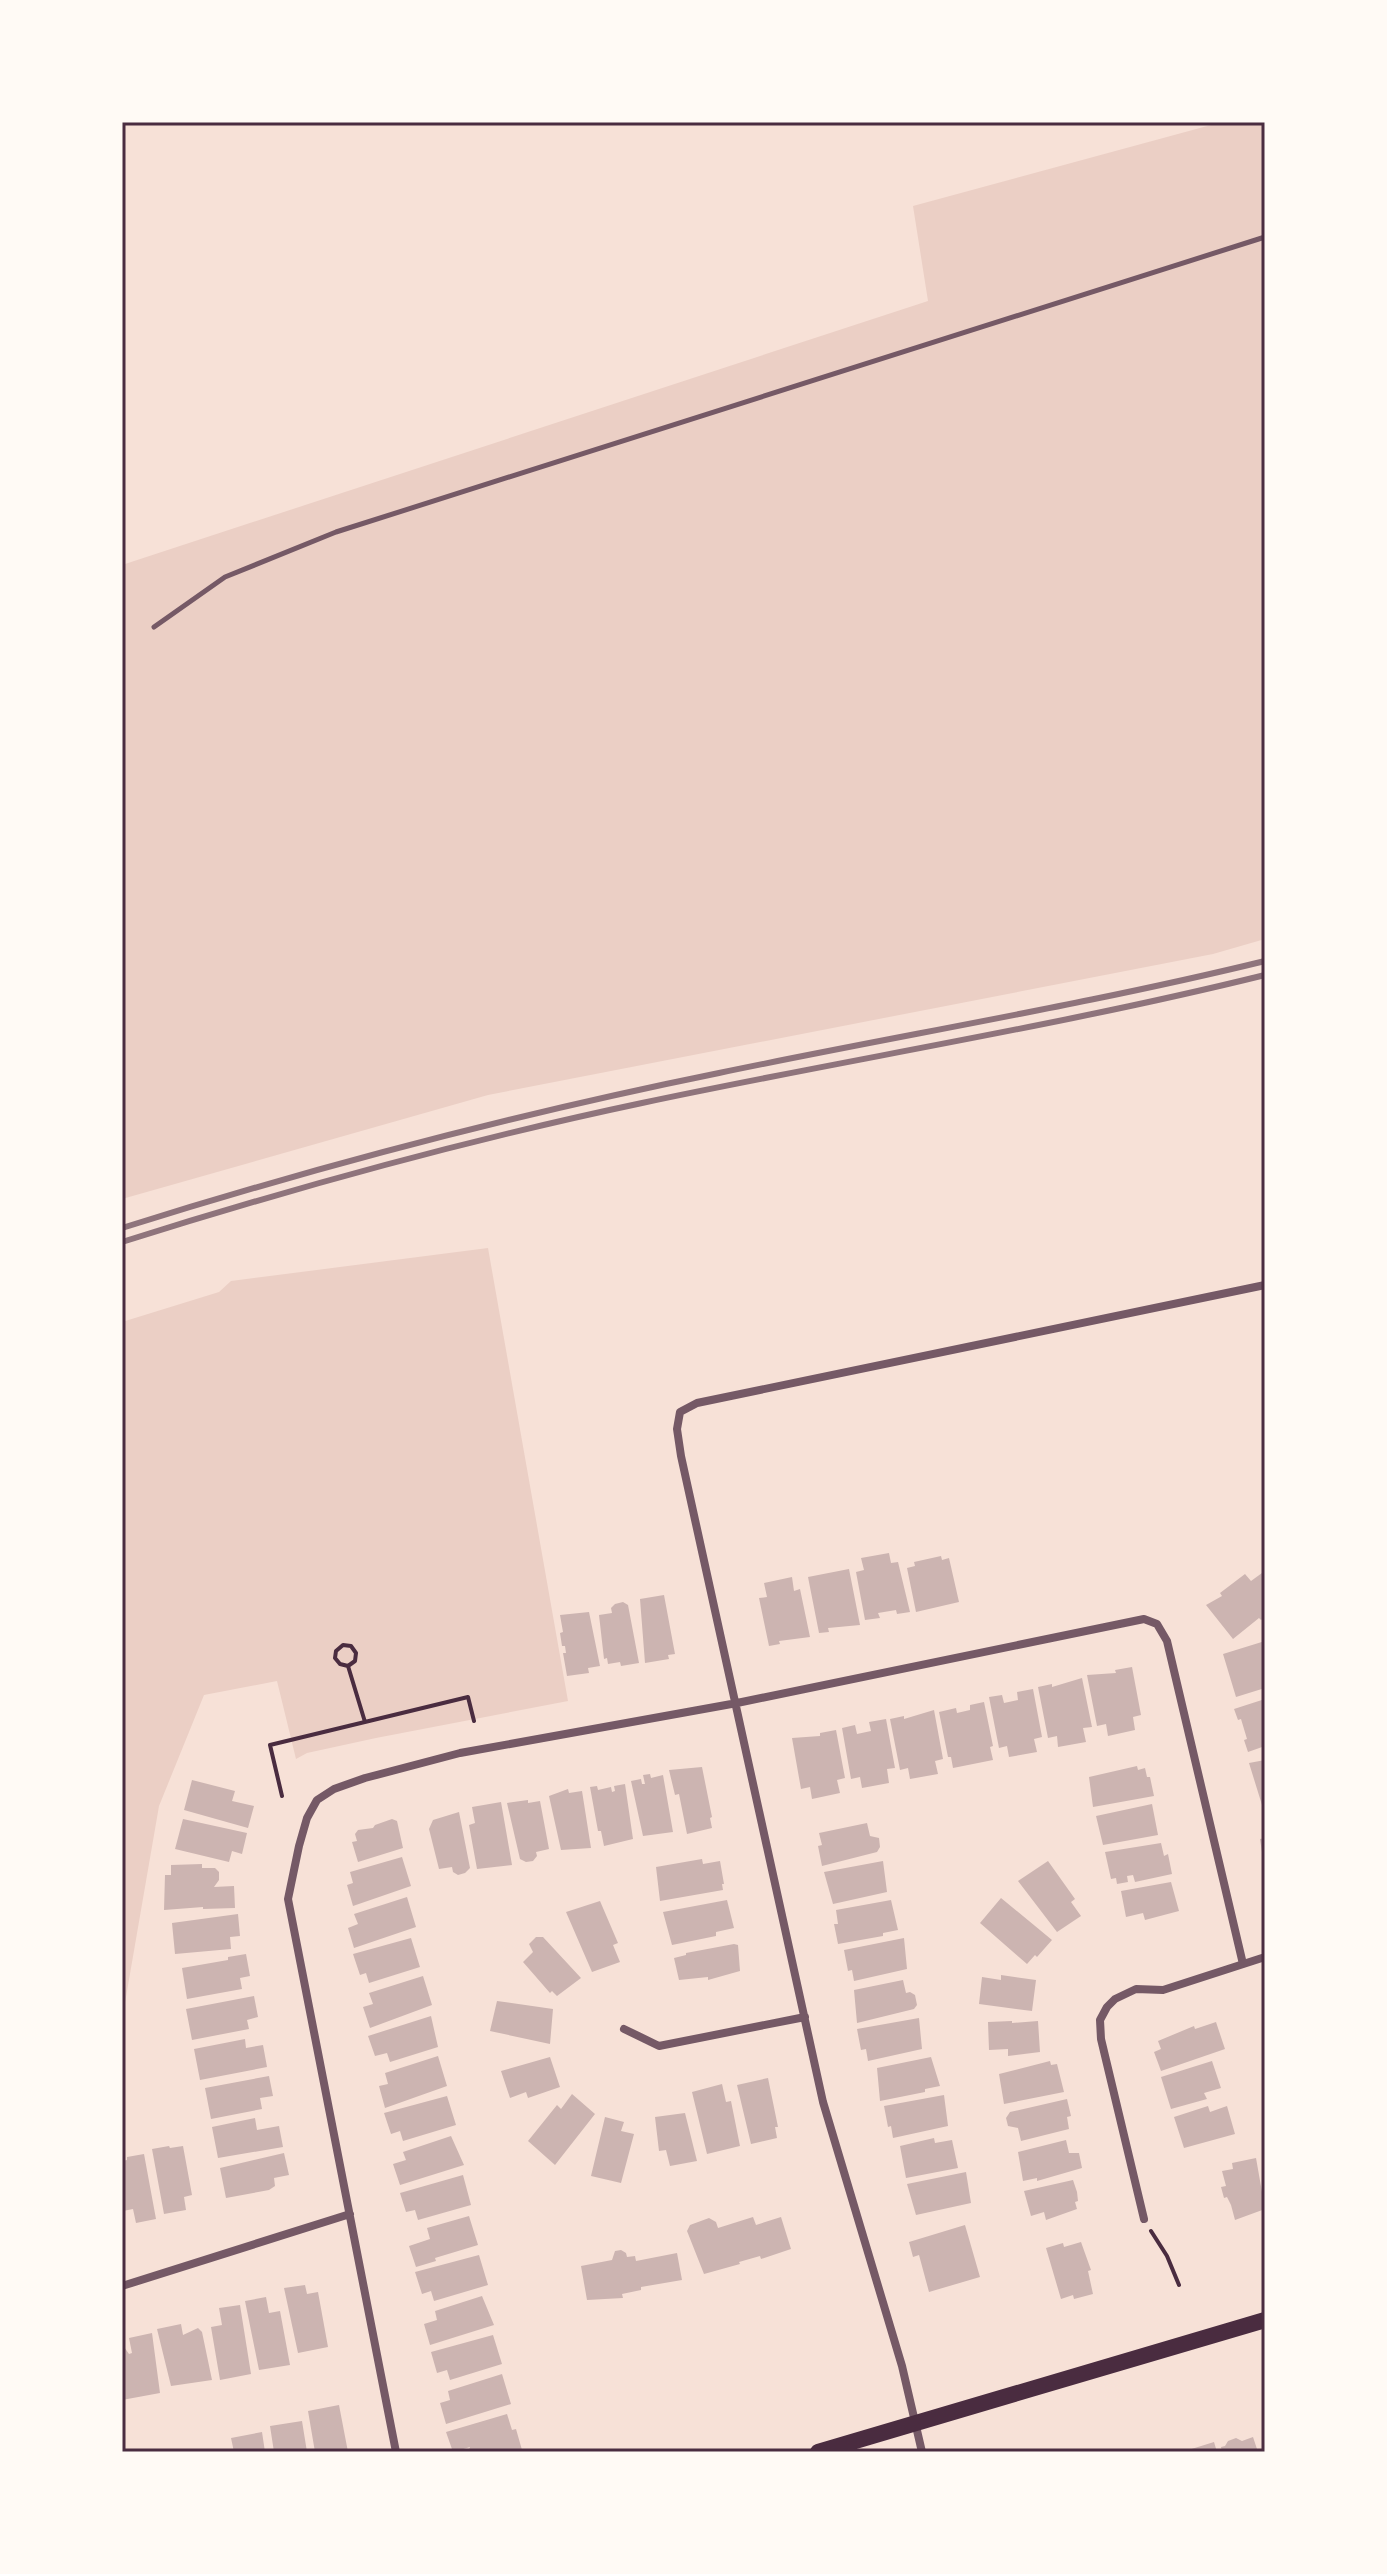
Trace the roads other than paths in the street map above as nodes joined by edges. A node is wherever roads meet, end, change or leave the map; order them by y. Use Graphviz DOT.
graph roads {
  1 [pos="1265,237"];
  2 [pos="154,627"];
  3 [pos="1265,1285"];
  4 [pos="737,1703"];
  5 [pos="1265,1957"];
  6 [pos="1243,1964"];
  7 [pos="805,2017"];
  8 [pos="624,2029"];
  9 [pos="350,2214"];
  10 [pos="1144,2219"];
  11 [pos="122,2286"];
  12 [pos="1265,2320"];
  13 [pos="916,2421"];
  14 [pos="396,2452"];
  15 [pos="818,2452"];
  16 [pos="922,2452"];
  1 -- 2 [label="lane"];
  3 -- 4 [label="street"];
  4 -- 6 [label="street"];
  4 -- 7 [label="street"];
  4 -- 9 [label="street"];
  5 -- 6 [label="street"];
  6 -- 10 [label="street"];
  7 -- 8 [label="street"];
  7 -- 13 [label="street"];
  9 -- 11 [label="street"];
  9 -- 14 [label="street"];
  12 -- 13 [label="main road"];
  13 -- 15 [label="main road"];
  13 -- 16 [label="street"];
}
